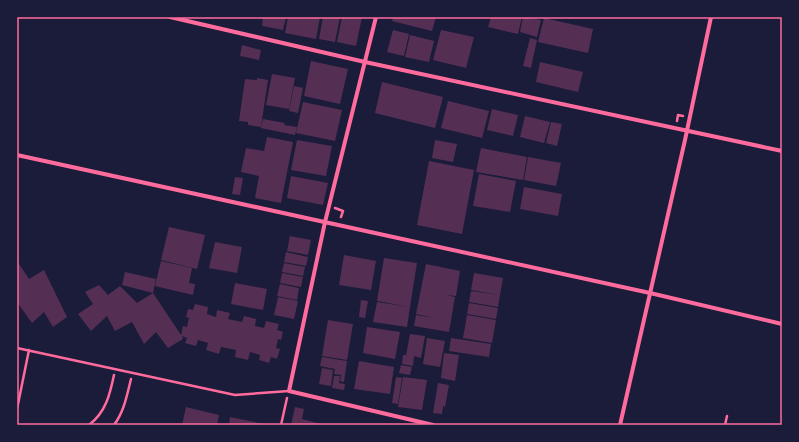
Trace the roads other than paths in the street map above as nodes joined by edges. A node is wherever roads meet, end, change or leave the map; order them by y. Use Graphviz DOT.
graph roads {
  1 [pos="170,17"];
  2 [pos="376,17"];
  3 [pos="711,17"];
  4 [pos="365,62"];
  5 [pos="686,130"];
  6 [pos="782,151"];
  7 [pos="17,155"];
  8 [pos="325,222"];
  9 [pos="650,293"];
  10 [pos="782,324"];
  11 [pos="17,348"];
  12 [pos="29,350"];
  13 [pos="288,391"];
  14 [pos="17,409"];
  15 [pos="727,416"];
  16 [pos="433,425"];
  17 [pos="620,425"];
  18 [pos="725,425"];
  1 -- 4 [label="street"];
  2 -- 4 [label="street"];
  3 -- 5 [label="street"];
  4 -- 5 [label="street"];
  4 -- 8 [label="street"];
  5 -- 6 [label="street"];
  5 -- 9 [label="street"];
  7 -- 8 [label="street"];
  8 -- 9 [label="street"];
  8 -- 13 [label="street"];
  9 -- 10 [label="street"];
  9 -- 17 [label="street"];
  11 -- 12 [label="lane"];
  12 -- 13 [label="lane"];
  12 -- 14 [label="lane"];
  13 -- 16 [label="street"];
  15 -- 18 [label="lane"];
}
